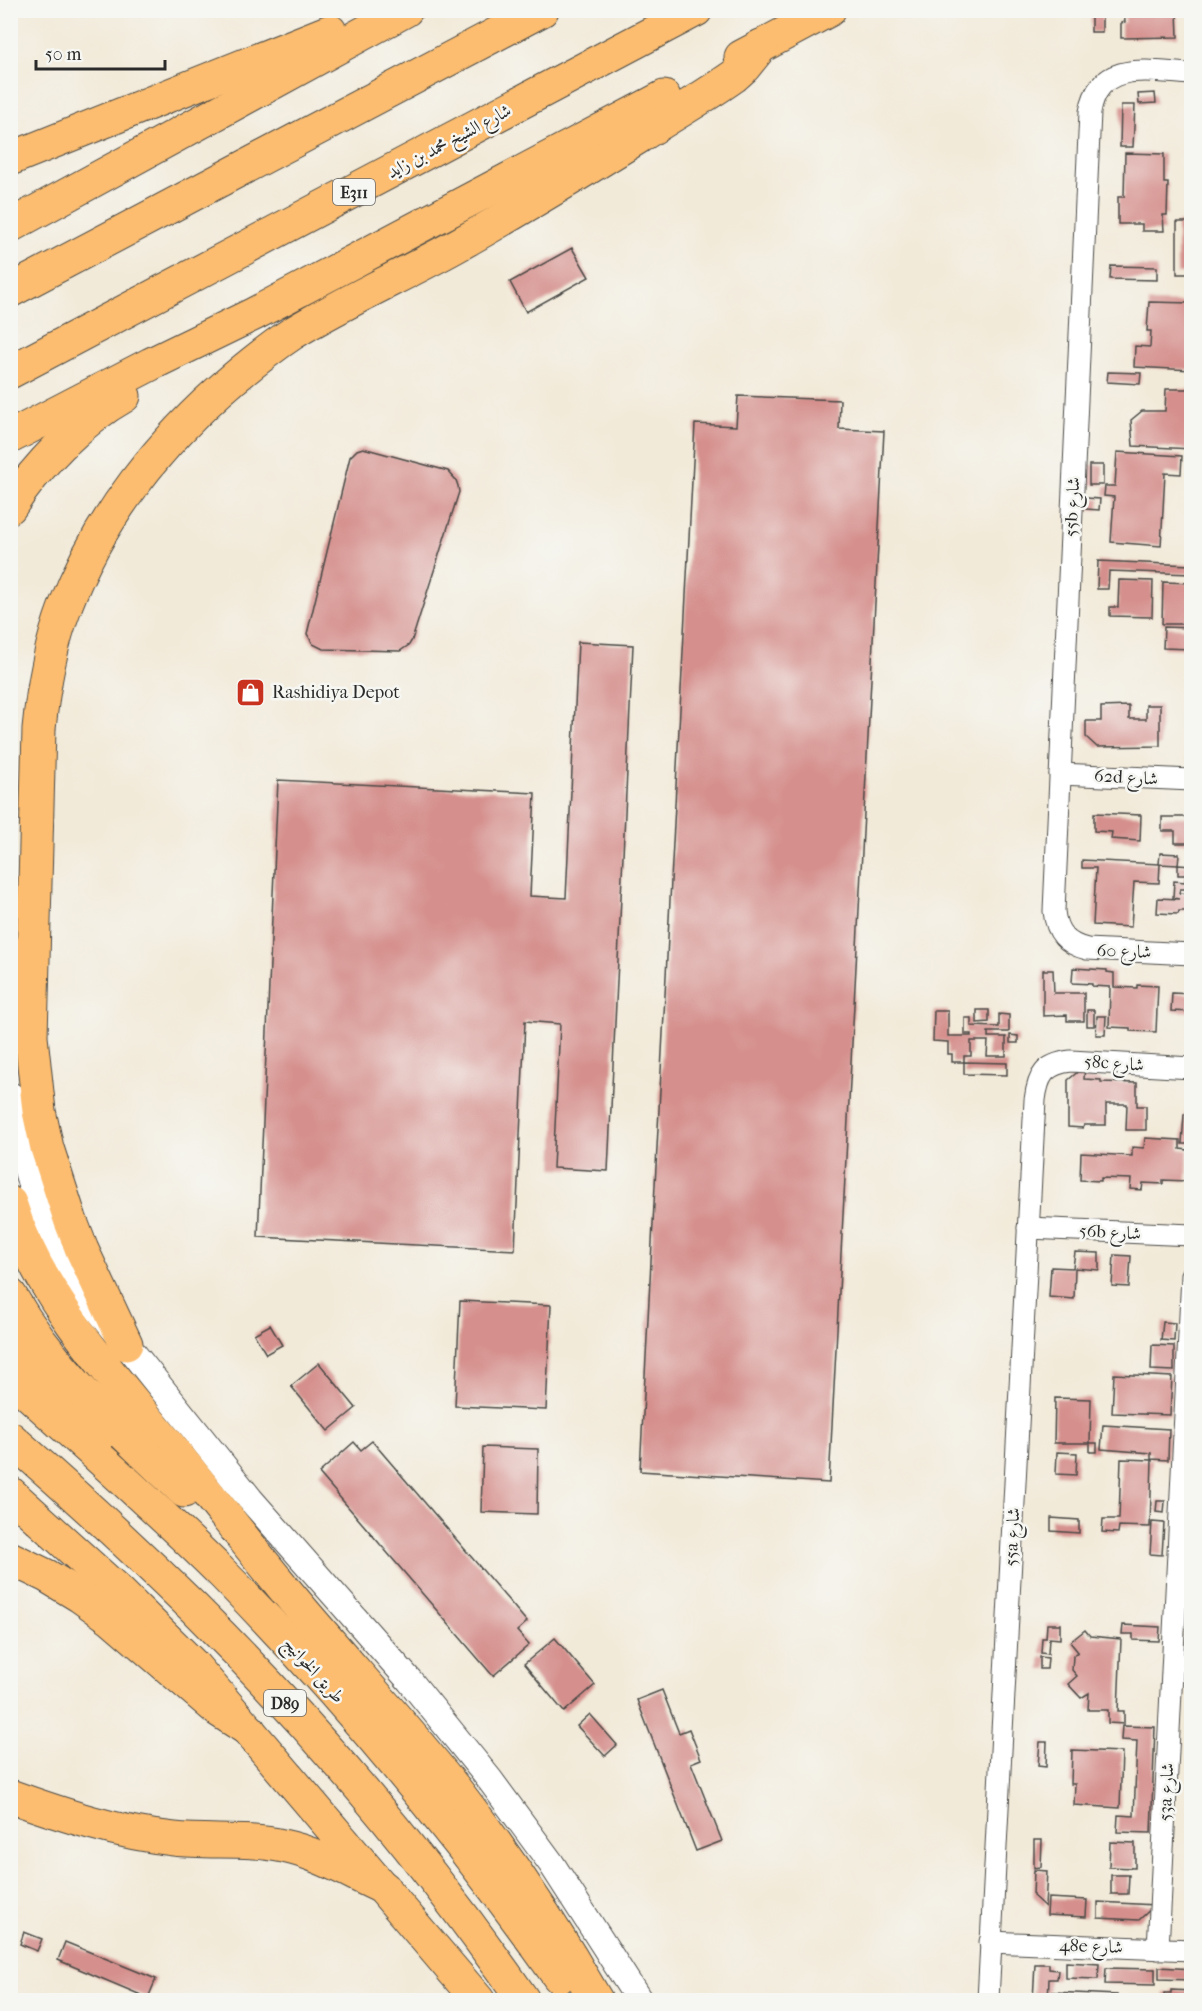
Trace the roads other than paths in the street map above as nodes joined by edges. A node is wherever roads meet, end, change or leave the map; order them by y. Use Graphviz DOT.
graph roads {
  1 [pos="382,10"];
  2 [pos="406,10"];
  3 [pos="542,10"];
  4 [pos="696,10"];
  5 [pos="829,10"];
  6 [pos="761,46"];
  7 [pos="1191,74"];
  8 [pos="177,135"];
  9 [pos="10,159"];
  10 [pos="10,212"];
  11 [pos="10,226"];
  12 [pos="10,291"];
  13 [pos="254,314"];
  14 [pos="10,372"];
  15 [pos="10,437"];
  16 [pos="10,507"];
  17 [pos="1060,774"];
  18 [pos="1191,780"];
  19 [pos="1061,935"];
  20 [pos="1191,954"];
  21 [pos="1191,1068"];
  22 [pos="1041,1075"];
  23 [pos="10,1095"];
  24 [pos="10,1203"];
  25 [pos="1028,1228"];
  26 [pos="1191,1235"];
  27 [pos="1191,1275"];
  28 [pos="10,1295"];
  29 [pos="126,1344"];
  30 [pos="10,1346"];
  31 [pos="10,1377"];
  32 [pos="10,1438"];
  33 [pos="112,1470"];
  34 [pos="10,1493"];
  35 [pos="10,1558"];
  36 [pos="278,1581"];
  37 [pos="249,1730"];
  38 [pos="10,1797"];
  39 [pos="384,1888"];
  40 [pos="990,1942"];
  41 [pos="1158,1949"];
  42 [pos="1191,1950"];
  43 [pos="478,2001"];
  44 [pos="523,2001"];
  45 [pos="576,2001"];
  46 [pos="596,2001"];
  47 [pos="639,2001"];
  48 [pos="988,2001"];
  1 -- 9 [label="main road"];
  2 -- 8 [label="main road"];
  3 -- 12 [label="main road"];
  4 -- 14 [label="main road, شارع الشيخ محمد بن زايد / E311"];
  5 -- 6 [label="main road"];
  6 -- 13 [label="main road"];
  6 -- 29 [label="main road"];
  7 -- 17 [label="street, 55b شارع"];
  8 -- 10 [label="main road"];
  8 -- 11 [label="main road"];
  13 -- 15 [label="main road"];
  13 -- 16 [label="main road"];
  17 -- 18 [label="street, 62d شارع"];
  17 -- 19 [label="street, 55b شارع"];
  19 -- 20 [label="street, شارع 60"];
  21 -- 22 [label="street, 58c شارع"];
  22 -- 25 [label="street, 55a شارع"];
  23 -- 29 [label="street"];
  24 -- 36 [label="main road"];
  25 -- 26 [label="street, 56b شارع"];
  25 -- 40 [label="street, 55a شارع"];
  27 -- 41 [label="street, 53a شارع"];
  28 -- 36 [label="main road"];
  29 -- 47 [label="street"];
  30 -- 33 [label="main road"];
  31 -- 33 [label="main road, طريق الخوانيج / D89"];
  32 -- 44 [label="main road, D89"];
  33 -- 45 [label="main road, طريق الخوانيج / D89"];
  34 -- 37 [label="main road"];
  35 -- 37 [label="main road"];
  36 -- 46 [label="main road"];
  37 -- 39 [label="main road"];
  38 -- 39 [label="main road"];
  39 -- 43 [label="main road"];
  40 -- 41 [label="street, 48e شارع"];
  40 -- 48 [label="street, 55a شارع"];
  41 -- 42 [label="street, 48e شارع"];
}
